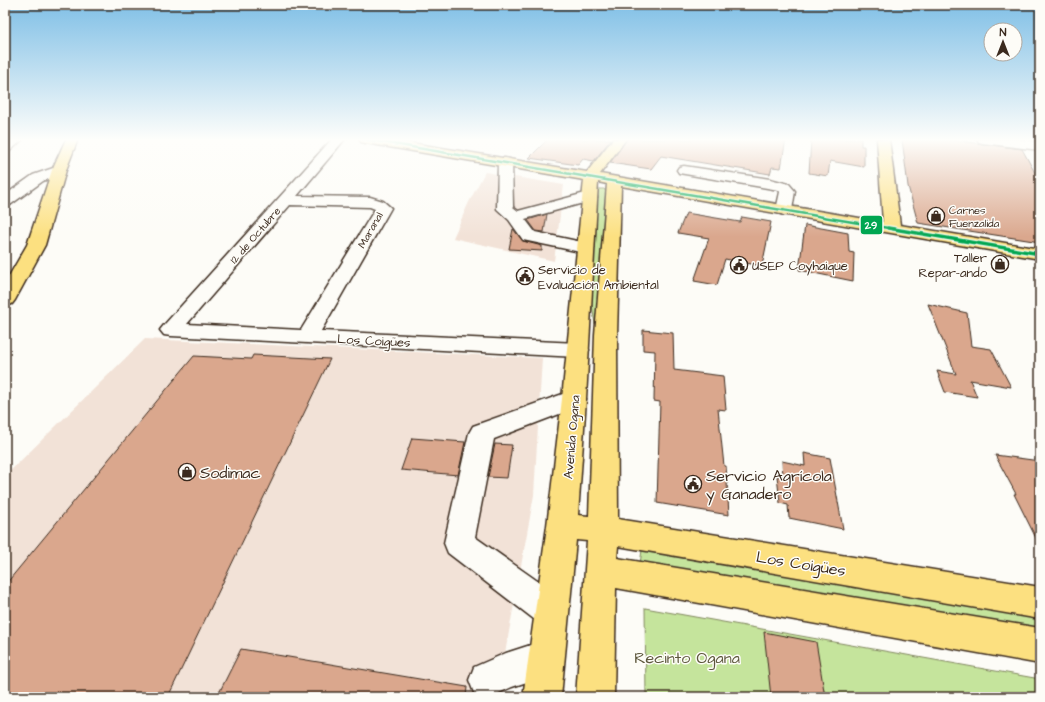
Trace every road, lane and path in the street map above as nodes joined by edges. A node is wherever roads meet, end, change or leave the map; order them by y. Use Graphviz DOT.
graph roads {
  1 [pos="54,172"];
  2 [pos="58,172"];
  3 [pos="310,172"];
  4 [pos="505,172"];
  5 [pos="565,172"];
  6 [pos="594,172"];
  7 [pos="696,172"];
  8 [pos="886,172"];
  9 [pos="591,176"];
  10 [pos="614,180"];
  11 [pos="589,197"];
  12 [pos="285,200"];
  13 [pos="5,202"];
  14 [pos="784,210"];
  15 [pos="515,217"];
  16 [pos="892,228"];
  17 [pos="585,248"];
  18 [pos="1040,254"];
  19 [pos="8,288"];
  20 [pos="171,330"];
  21 [pos="307,337"];
  22 [pos="578,350"];
  23 [pos="574,399"];
  24 [pos="562,526"];
  25 [pos="603,530"];
  26 [pos="600,570"];
  27 [pos="1040,603"];
  28 [pos="551,611"];
  29 [pos="1040,646"];
  30 [pos="546,658"];
  31 [pos="486,680"];
  32 [pos="542,697"];
  33 [pos="595,697"];
  1 -- 13 [label="street"];
  2 -- 19 [label="main road"];
  3 -- 12 [label="street, 12 de Octubre"];
  4 -- 15 [label="street"];
  5 -- 9 [label="main road"];
  6 -- 9 [label="main road"];
  7 -- 14 [label="street"];
  8 -- 16 [label="main road"];
  9 -- 10 [label="main road"];
  9 -- 11 [label="main road, Avenida Ogana"];
  10 -- 14 [label="main road"];
  10 -- 25 [label="main road"];
  11 -- 15 [label="street"];
  11 -- 17 [label="main road, Avenida Ogana"];
  12 -- 20 [label="street, 12 de Octubre"];
  12 -- 21 [label="street, Maranal"];
  14 -- 16 [label="main road"];
  15 -- 17 [label="street"];
  16 -- 18 [label="main road"];
  17 -- 22 [label="main road, Avenida Ogana"];
  20 -- 21 [label="street, Los Coigües"];
  21 -- 22 [label="street, Los Coigües"];
  22 -- 23 [label="main road, Avenida Ogana"];
  23 -- 24 [label="main road, Avenida Ogana"];
  23 -- 28 [label="street"];
  24 -- 25 [label="main road, Los Coigües"];
  24 -- 28 [label="main road, Avenida Ogana"];
  25 -- 26 [label="main road"];
  25 -- 27 [label="main road, Los Coigües"];
  26 -- 29 [label="main road"];
  26 -- 33 [label="main road"];
  28 -- 30 [label="main road, Avenida Ogana"];
  30 -- 31 [label="street"];
  30 -- 32 [label="main road, Avenida Ogana"];
}
